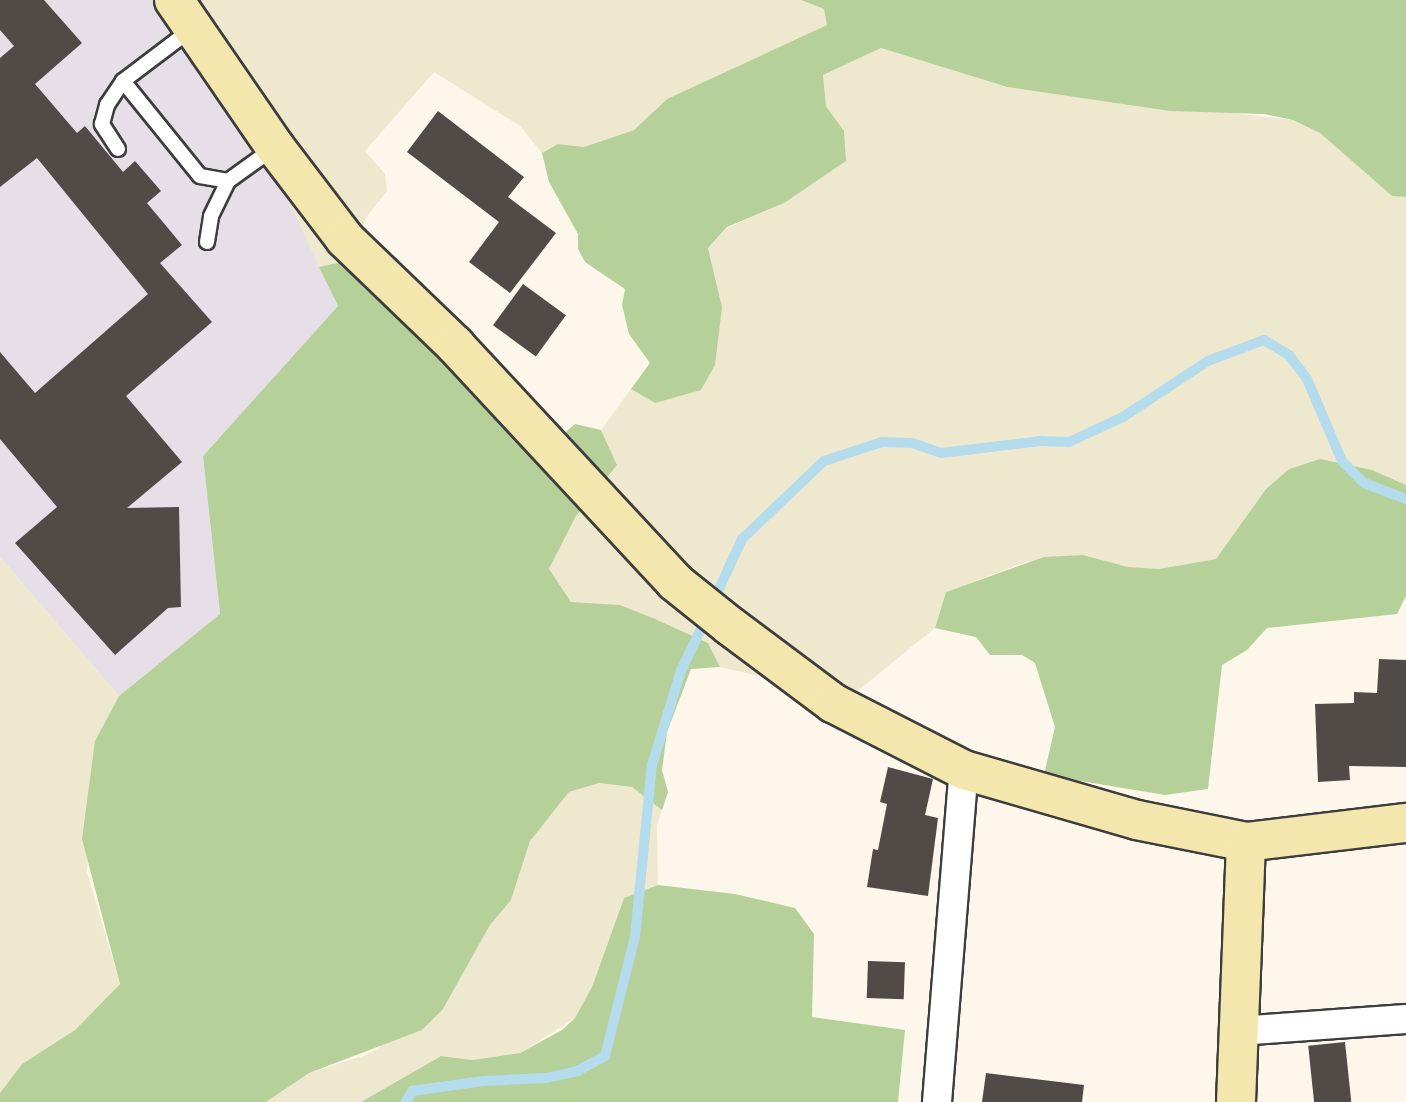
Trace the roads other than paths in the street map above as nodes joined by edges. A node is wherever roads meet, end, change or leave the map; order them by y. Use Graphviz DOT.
graph roads {
  1 [pos="184,13"];
  2 [pos="123,81"];
  3 [pos="275,147"];
  4 [pos="118,149"];
  5 [pos="228,181"];
  6 [pos="207,243"];
  7 [pos="964,770"];
  8 [pos="1406,823"];
  9 [pos="1246,842"];
  10 [pos="1406,1018"];
  11 [pos="1238,1031"];
  12 [pos="937,1102"];
  13 [pos="1236,1102"];
  1 -- 2 [label="lane"];
  1 -- 3 [label="main road"];
  2 -- 4 [label="lane"];
  2 -- 5 [label="lane"];
  3 -- 5 [label="lane"];
  3 -- 7 [label="main road"];
  5 -- 6 [label="lane"];
  7 -- 9 [label="main road"];
  7 -- 12 [label="street"];
  8 -- 9 [label="main road"];
  9 -- 11 [label="main road"];
  10 -- 11 [label="street"];
  11 -- 13 [label="main road"];
}
